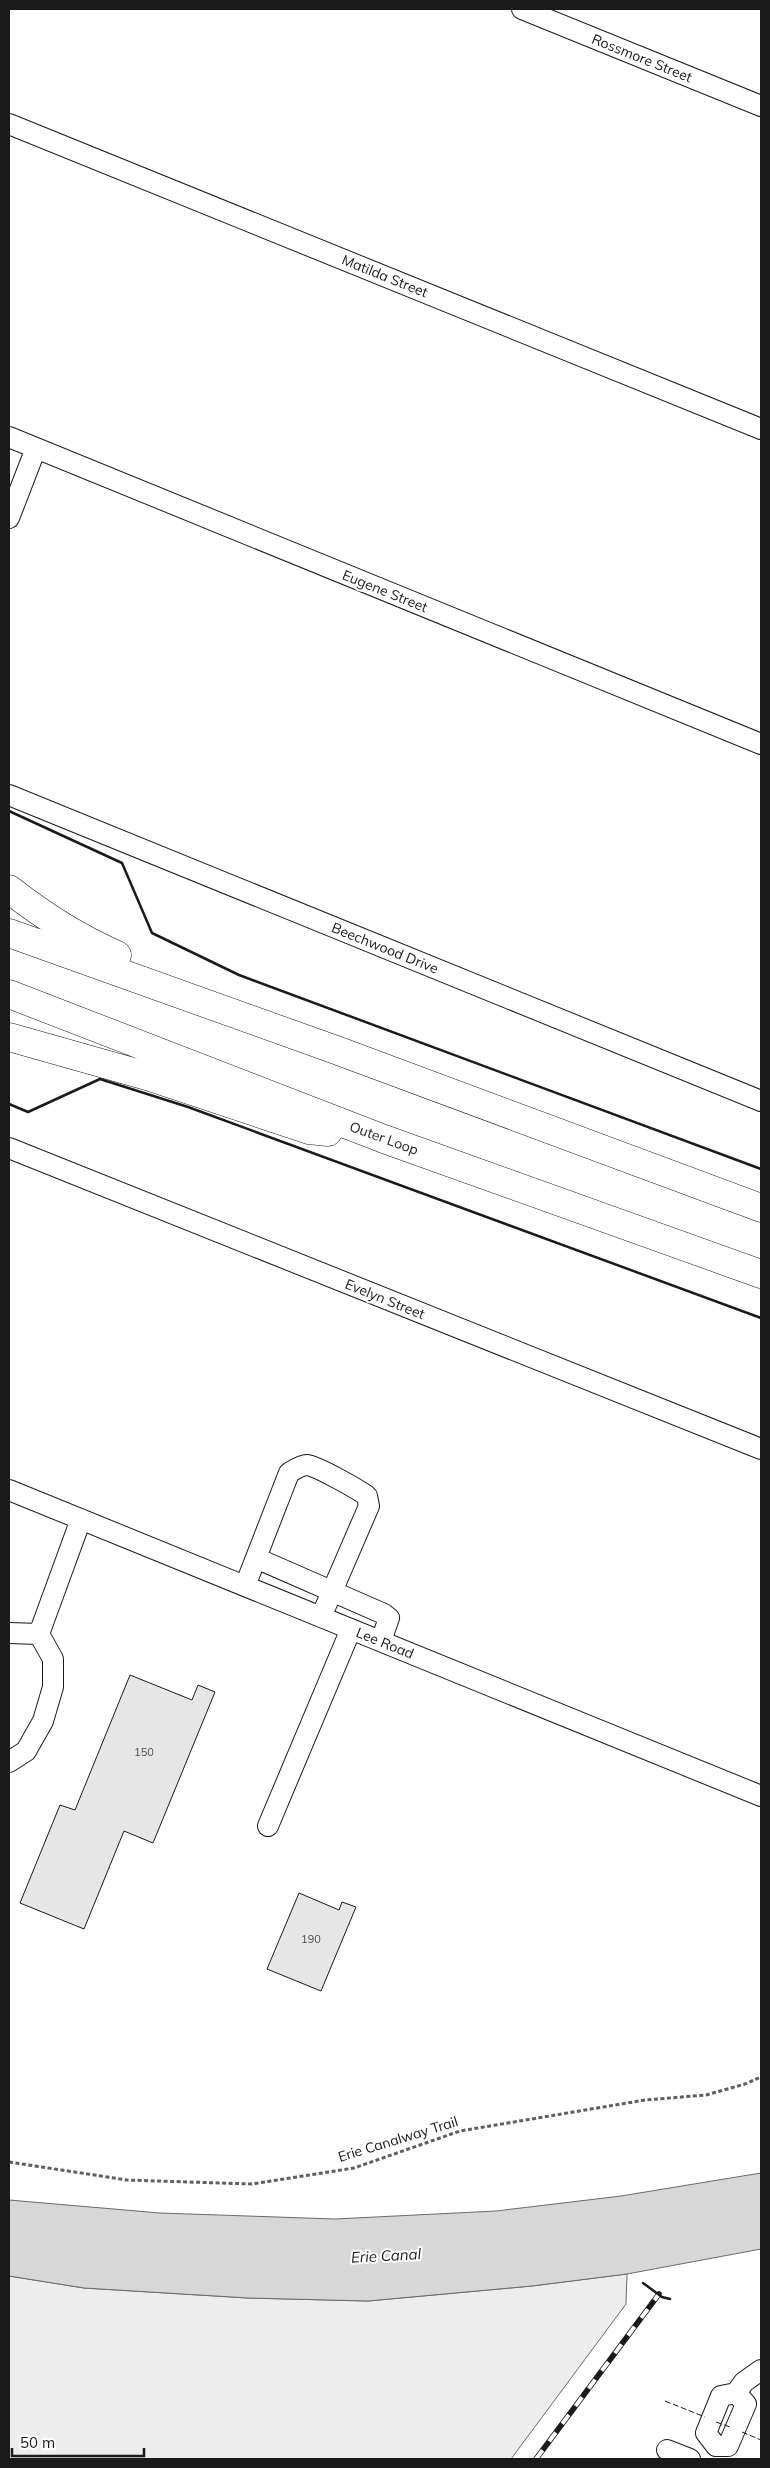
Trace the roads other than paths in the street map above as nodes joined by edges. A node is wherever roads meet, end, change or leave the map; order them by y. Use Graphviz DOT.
graph roads {
  1 [pos="522,9"];
  2 [pos="761,106"];
  3 [pos="9,124"];
  4 [pos="761,429"];
  5 [pos="9,437"];
  6 [pos="36,448"];
  7 [pos="9,518"];
  8 [pos="761,744"];
  9 [pos="9,795"];
  10 [pos="9,889"];
  11 [pos="9,933"];
  12 [pos="9,994"];
  13 [pos="9,1037"];
  14 [pos="336,1050"];
  15 [pos="761,1102"];
  16 [pos="384,1139"];
  17 [pos="9,1148"];
  18 [pos="761,1208"];
  19 [pos="761,1274"];
  20 [pos="761,1449"];
  21 [pos="9,1490"];
  22 [pos="81,1520"];
  23 [pos="256,1558"];
  24 [pos="245,1586"];
  25 [pos="332,1590"];
  26 [pos="321,1617"];
  27 [pos="351,1629"];
  28 [pos="9,1633"];
  29 [pos="39,1634"];
  30 [pos="381,1641"];
  31 [pos="9,1762"];
  32 [pos="760,1793"];
  33 [pos="268,1826"];
  34 [pos="761,2370"];
  35 [pos="747,2388"];
  36 [pos="667,2450"];
  37 [pos="713,2453"];
  38 [pos="690,2459"];
  1 -- 2 [label="street, Rossmore Street"];
  3 -- 4 [label="street, Matilda Street"];
  5 -- 6 [label="street, Eugene Street"];
  6 -- 7 [label="street"];
  6 -- 8 [label="street, Eugene Street"];
  9 -- 15 [label="street, Beechwood Drive"];
  10 -- 14 [label="highway"];
  11 -- 14 [label="highway"];
  12 -- 16 [label="highway, Outer Loop"];
  13 -- 16 [label="highway"];
  14 -- 18 [label="highway"];
  16 -- 19 [label="highway, Outer Loop"];
  17 -- 20 [label="street, Evelyn Street"];
  21 -- 22 [label="street, Lee Road"];
  22 -- 24 [label="street, Lee Road"];
  22 -- 29 [label="street"];
  23 -- 24 [label="street"];
  23 -- 25 [label="street"];
  23 -- 25 [label="street"];
  24 -- 26 [label="street, Lee Road"];
  25 -- 26 [label="street"];
  25 -- 30 [label="street"];
  26 -- 27 [label="street, Lee Road"];
  27 -- 30 [label="street, Lee Road"];
  27 -- 33 [label="street"];
  28 -- 29 [label="street"];
  29 -- 31 [label="street"];
  30 -- 32 [label="street, Lee Road"];
  34 -- 35 [label="street"];
  35 -- 37 [label="street"];
  36 -- 38 [label="street"];
}
